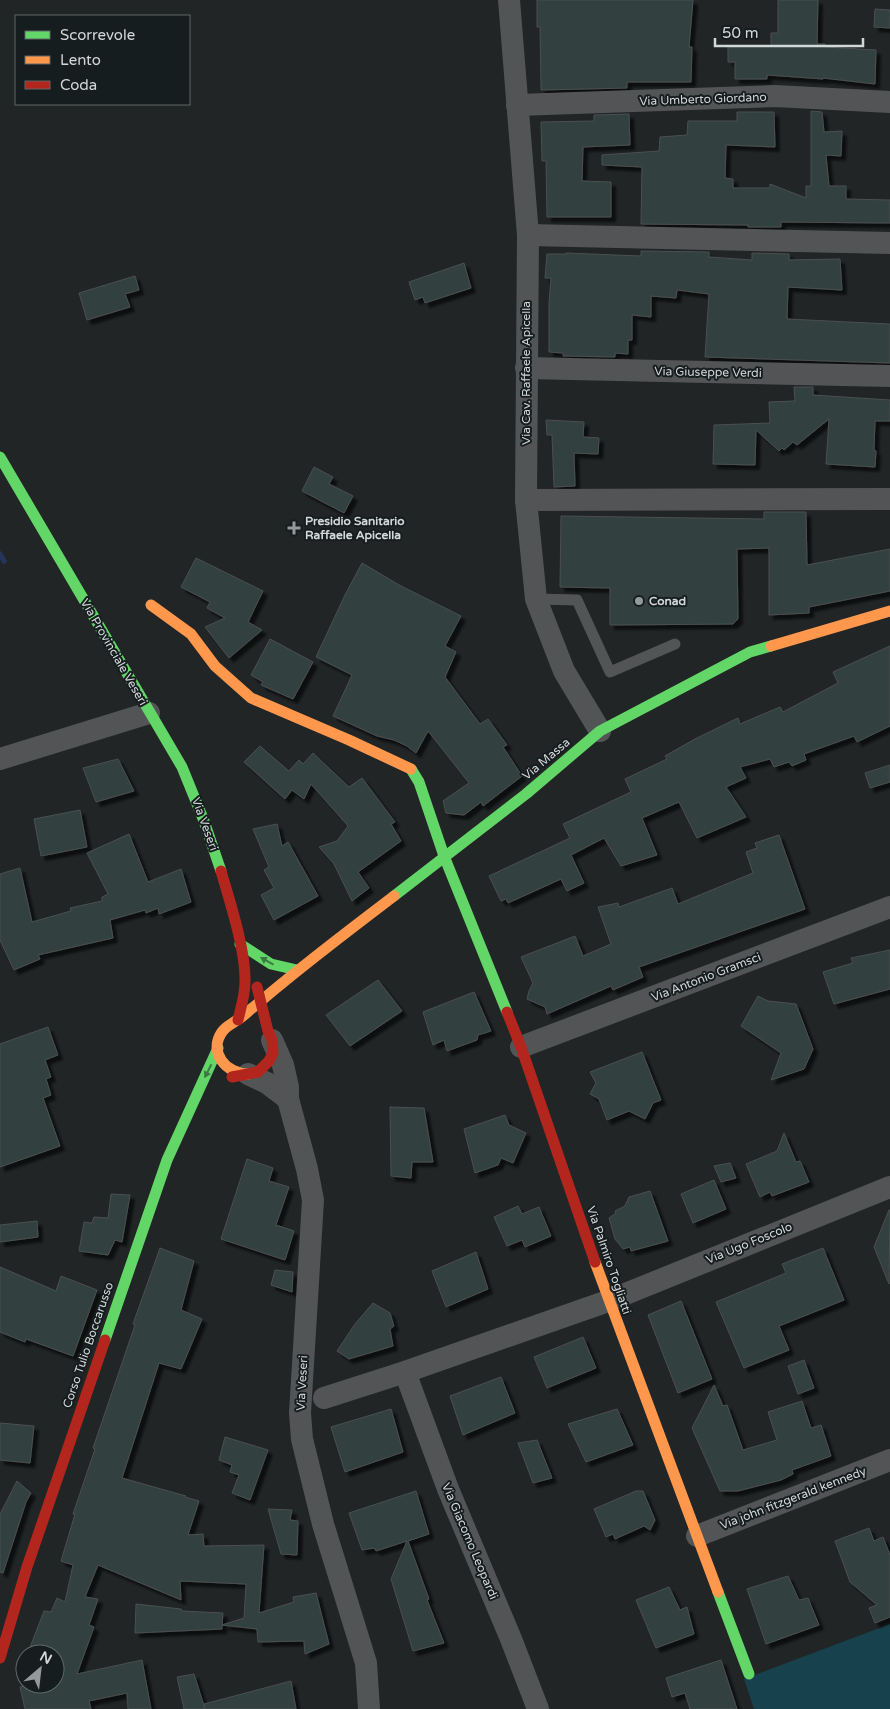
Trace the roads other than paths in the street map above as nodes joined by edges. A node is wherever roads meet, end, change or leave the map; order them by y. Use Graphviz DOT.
graph roads {
  1 [pos="509,0"];
  2 [pos="890,102"];
  3 [pos="517,105"];
  4 [pos="528,235"];
  5 [pos="890,243"];
  6 [pos="526,368"];
  7 [pos="890,376"];
  8 [pos="0,457"];
  9 [pos="890,499"];
  10 [pos="526,500"];
  11 [pos="536,599"];
  12 [pos="151,606"];
  13 [pos="890,612"];
  14 [pos="675,644"];
  15 [pos="149,713"];
  16 [pos="600,731"];
  17 [pos="0,759"];
  18 [pos="444,856"];
  19 [pos="890,907"];
  20 [pos="240,944"];
  21 [pos="297,970"];
  22 [pos="260,1002"];
  23 [pos="238,1020"];
  24 [pos="270,1036"];
  25 [pos="521,1047"];
  26 [pos="218,1048"];
  27 [pos="248,1074"];
  28 [pos="196,1094"];
  29 [pos="288,1099"];
  30 [pos="890,1187"];
  31 [pos="608,1300"];
  32 [pos="405,1372"];
  33 [pos="324,1398"];
  34 [pos="890,1460"];
  35 [pos="697,1536"];
  36 [pos="0,1658"];
  37 [pos="749,1674"];
  38 [pos="369,1709"];
  39 [pos="538,1709"];
  1 -- 3 [label="street, Via Cav. Raffaele Apicella"];
  2 -- 3 [label="street, Via Umberto Giordano"];
  3 -- 4 [label="street, Via Cav. Raffaele Apicella"];
  4 -- 5 [label="street"];
  4 -- 6 [label="street, Via Cav. Raffaele Apicella"];
  6 -- 7 [label="street, Via Giuseppe Verdi"];
  6 -- 10 [label="street, Via Cav. Raffaele Apicella"];
  8 -- 15 [label="street, Via Provinciale Veseri"];
  9 -- 10 [label="street"];
  10 -- 11 [label="street, Via Cav. Raffaele Apicella"];
  11 -- 14 [label="lane"];
  11 -- 16 [label="street, Via Cav. Raffaele Apicella"];
  12 -- 18 [label="street, Via Palmiro Togliatti"];
  13 -- 16 [label="street, Via Massa"];
  15 -- 17 [label="street, Via Provinciale Veseri"];
  15 -- 20 [label="street, Via Veseri"];
  16 -- 18 [label="street, Via Massa"];
  18 -- 21 [label="street, Via Massa"];
  18 -- 25 [label="street, Via Palmiro Togliatti"];
  19 -- 25 [label="street, Via Antonio Gramsci"];
  21 -- 20 [label="street, one-way"];
  20 -- 22 [label="street, Via Veseri"];
  20 -- 23 [label="street, Via Veseri"];
  21 -- 22 [label="street, Via Massa"];
  22 -- 23 [label="street, Via Massa"];
  22 -- 24 [label="street, Via Veseri"];
  23 -- 24 [label="street"];
  23 -- 26 [label="street"];
  24 -- 27 [label="street"];
  24 -- 29 [label="street, Via Veseri"];
  25 -- 31 [label="street, Via Palmiro Togliatti"];
  26 -- 27 [label="street"];
  26 -- 28 [label="street, Corso Tulio Boccarusso, one-way"];
  27 -- 28 [label="street"];
  27 -- 29 [label="street"];
  28 -- 36 [label="street, Corso Tulio Boccarusso"];
  29 -- 38 [label="street, Via Veseri"];
  30 -- 31 [label="street, Via Ugo Foscolo"];
  31 -- 32 [label="street"];
  31 -- 35 [label="street, Via Palmiro Togliatti"];
  32 -- 33 [label="street"];
  32 -- 39 [label="street, Via Giacomo Leopardi"];
  34 -- 35 [label="street, Via john fitzgerald kennedy"];
  35 -- 37 [label="street, Via Palmiro Togliatti"];
}
